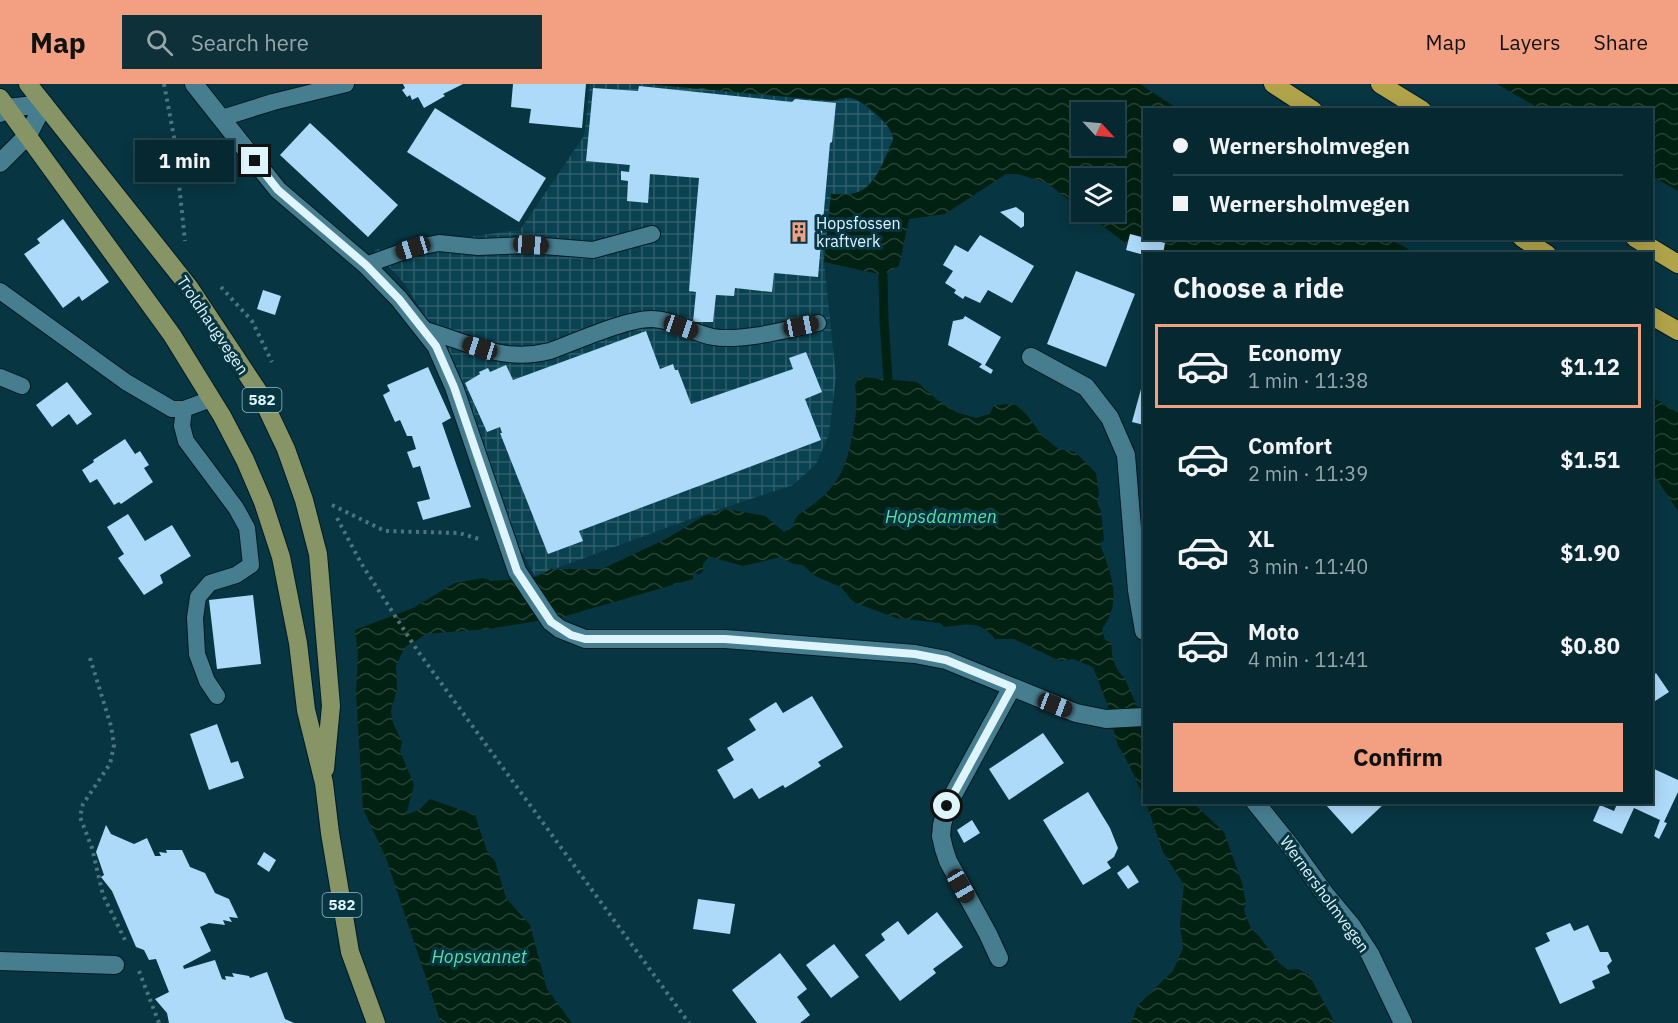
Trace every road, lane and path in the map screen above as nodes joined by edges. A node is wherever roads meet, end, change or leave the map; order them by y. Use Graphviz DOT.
graph roads {
  1 [pos="28,84"];
  2 [pos="164,84"];
  3 [pos="194,84"];
  4 [pos="346,84"];
  5 [pos="1273,84"];
  6 [pos="1380,84"];
  7 [pos="44,104"];
  8 [pos="2,106"];
  9 [pos="1310,108"];
  10 [pos="1419,108"];
  11 [pos="222,118"];
  12 [pos="28,135"];
  13 [pos="0,163"];
  14 [pos="652,234"];
  15 [pos="1525,240"];
  16 [pos="1638,240"];
  17 [pos="185,245"];
  18 [pos="1544,252"];
  19 [pos="1678,264"];
  20 [pos="366,265"];
  21 [pos="0,291"];
  22 [pos="1653,317"];
  23 [pos="818,323"];
  24 [pos="425,330"];
  25 [pos="1678,331"];
  26 [pos="1031,357"];
  27 [pos="0,377"];
  28 [pos="22,386"];
  29 [pos="212,399"];
  30 [pos="184,409"];
  31 [pos="509,548"];
  32 [pos="1143,625"];
  33 [pos="90,658"];
  34 [pos="1012,687"];
  35 [pos="218,696"];
  36 [pos="1143,717"];
  37 [pos="324,783"];
  38 [pos="1256,804"];
  39 [pos="134,958"];
  40 [pos="999,958"];
  41 [pos="0,961"];
  42 [pos="115,965"];
  43 [pos="159,1023"];
  44 [pos="376,1023"];
  45 [pos="689,1023"];
  46 [pos="1403,1023"];
  1 -- 7 [label="main road, Troldhaugvegen / 582"];
  2 -- 17 [label="path"];
  3 -- 11 [label="street"];
  4 -- 11 [label="lane"];
  5 -- 9 [label="highway"];
  6 -- 10 [label="highway"];
  7 -- 8 [label="street"];
  7 -- 12 [label="street"];
  7 -- 37 [label="main road, Troldhaugvegen / 582"];
  8 -- 12 [label="main road, Troldhaugvegen / 582"];
  11 -- 20 [label="street"];
  12 -- 13 [label="street"];
  12 -- 29 [label="main road, Troldhaugvegen / 582"];
  14 -- 20 [label="lane"];
  15 -- 18 [label="highway"];
  16 -- 19 [label="highway"];
  20 -- 24 [label="street"];
  21 -- 30 [label="lane"];
  22 -- 25 [label="highway"];
  23 -- 24 [label="lane"];
  24 -- 31 [label="street"];
  26 -- 32 [label="street"];
  27 -- 28 [label="lane"];
  29 -- 30 [label="lane"];
  29 -- 37 [label="main road, Troldhaugvegen / 582"];
  30 -- 35 [label="lane"];
  31 -- 34 [label="street"];
  31 -- 45 [label="path"];
  33 -- 39 [label="path"];
  34 -- 36 [label="street"];
  34 -- 40 [label="street"];
  37 -- 44 [label="main road, Troldhaugvegen / 582"];
  38 -- 46 [label="street, Wernersholmvegen"];
  39 -- 42 [label="path"];
  39 -- 43 [label="path"];
  41 -- 42 [label="street"];
}
